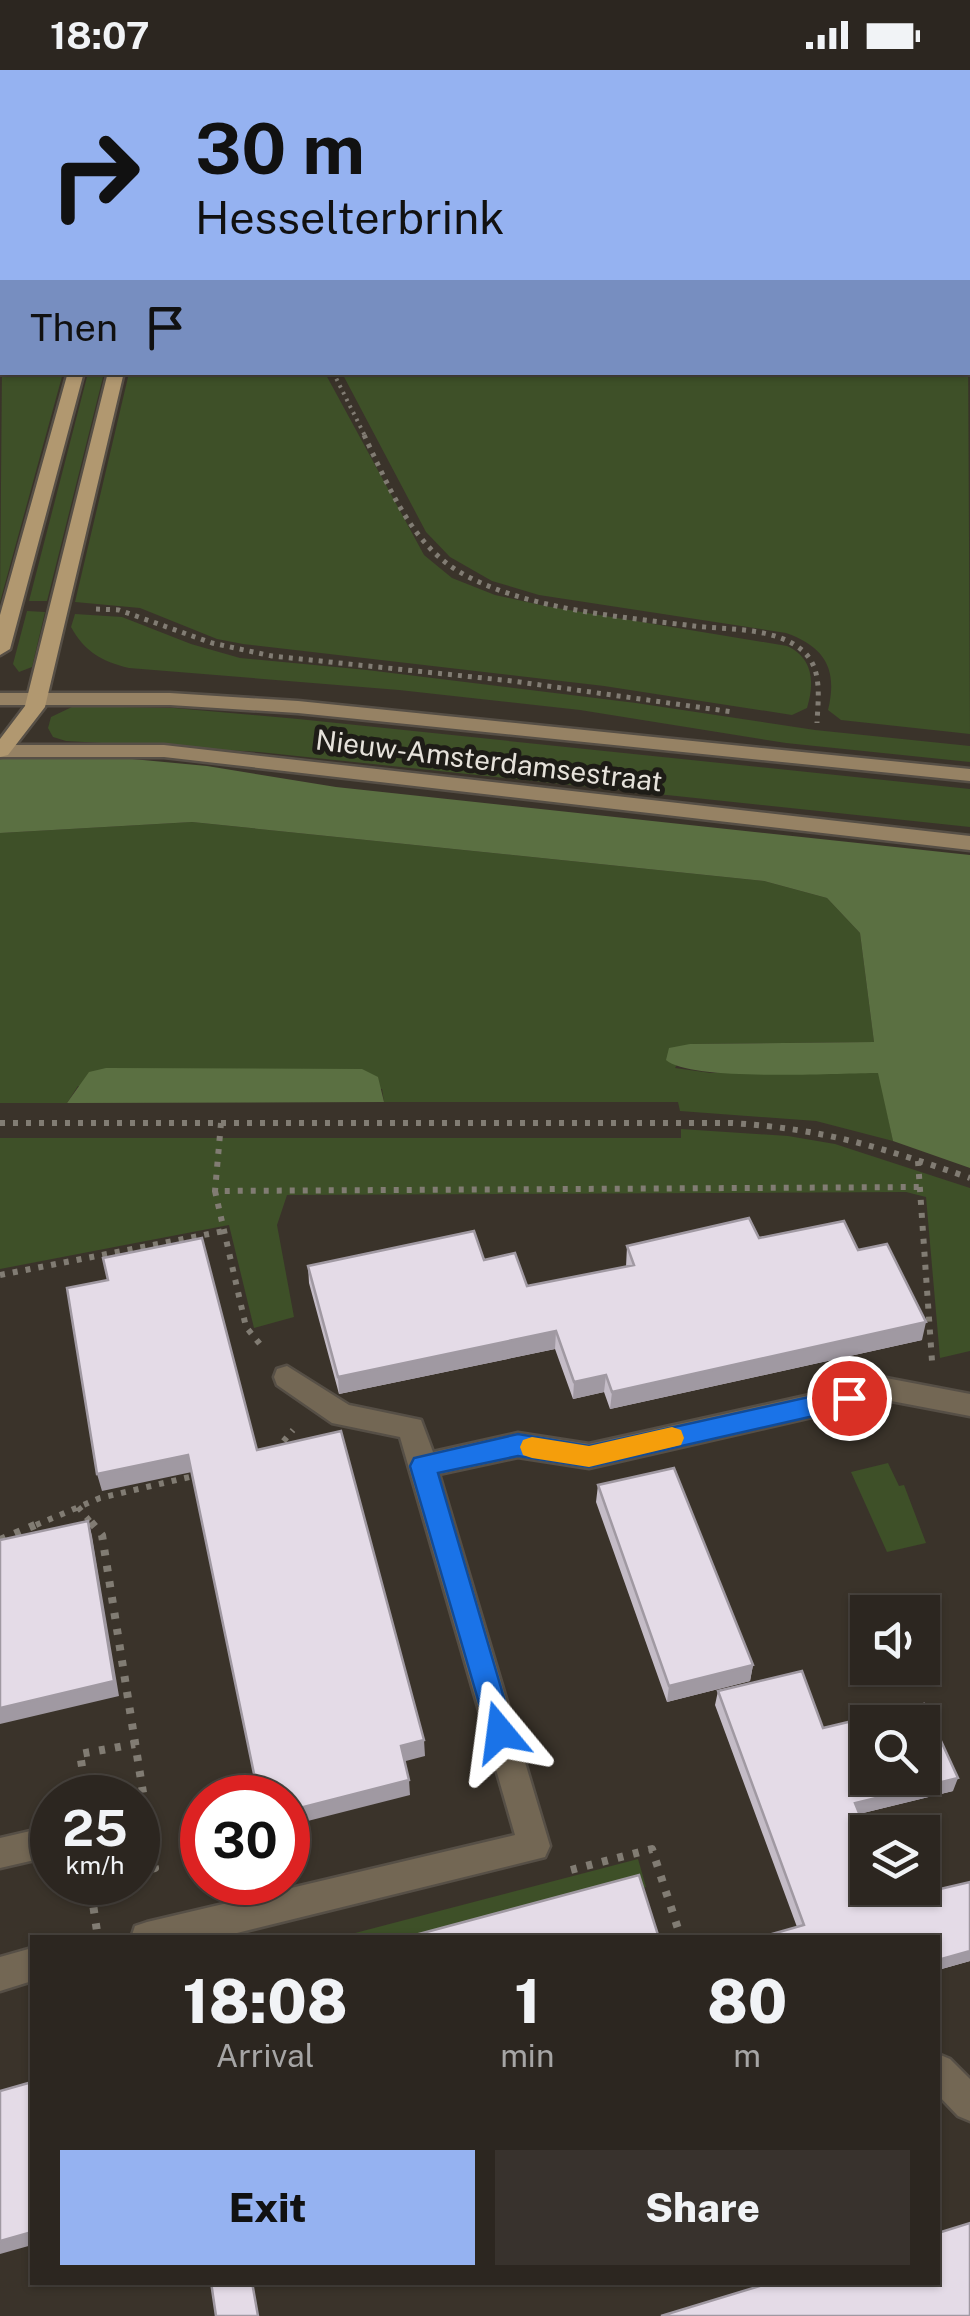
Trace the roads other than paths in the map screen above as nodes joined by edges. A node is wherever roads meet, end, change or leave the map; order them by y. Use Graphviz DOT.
graph roads {
  1 [pos="75,375"];
  2 [pos="115,375"];
  3 [pos="0,649"];
  4 [pos="37,698"];
  5 [pos="0,699"];
  6 [pos="0,751"];
  7 [pos="970,776"];
  8 [pos="970,842"];
  9 [pos="287,1377"];
  10 [pos="970,1405"];
  11 [pos="423,1466"];
  12 [pos="30,1846"];
  13 [pos="0,1854"];
  14 [pos="160,1935"];
  15 [pos="30,1966"];
  16 [pos="0,1974"];
  17 [pos="940,2074"];
  18 [pos="970,2104"];
  1 -- 3 [label="main road"];
  2 -- 4 [label="main road"];
  4 -- 5 [label="street, Nieuw-Amsterdamsestraat"];
  4 -- 6 [label="main road"];
  4 -- 7 [label="street, Nieuw-Amsterdamsestraat"];
  6 -- 8 [label="street, Nieuw-Amsterdamsestraat"];
  9 -- 11 [label="street"];
  10 -- 11 [label="street"];
  11 -- 14 [label="street"];
  12 -- 13 [label="street"];
  15 -- 16 [label="street"];
  17 -- 18 [label="street"];
}
